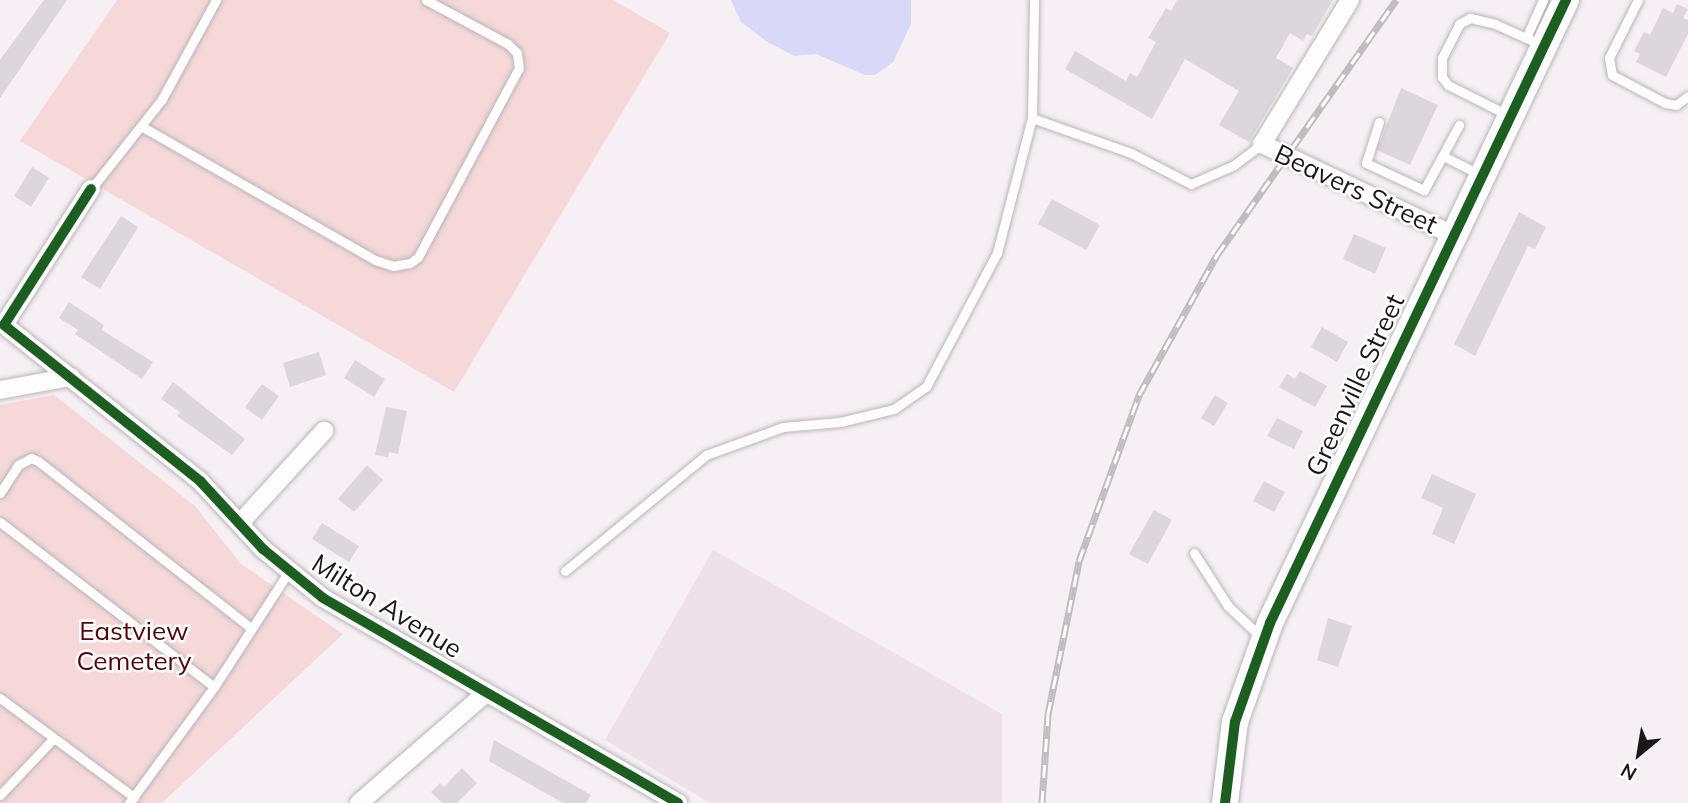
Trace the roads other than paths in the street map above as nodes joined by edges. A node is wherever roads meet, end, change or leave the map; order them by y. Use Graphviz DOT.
graph roads {
  1 [pos="216,0"];
  2 [pos="426,0"];
  3 [pos="1034,0"];
  4 [pos="1350,0"];
  5 [pos="1638,0"];
  6 [pos="1558,1"];
  7 [pos="1535,42"];
  8 [pos="1688,96"];
  9 [pos="1510,115"];
  10 [pos="1032,118"];
  11 [pos="1379,122"];
  12 [pos="1459,125"];
  13 [pos="141,126"];
  14 [pos="1262,144"];
  15 [pos="1443,156"];
  16 [pos="1480,175"];
  17 [pos="91,188"];
  18 [pos="1451,234"];
  19 [pos="71,377"];
  20 [pos="0,390"];
  21 [pos="324,430"];
  22 [pos="0,493"];
  23 [pos="0,522"];
  24 [pos="240,523"];
  25 [pos="1194,553"];
  26 [pos="289,571"];
  27 [pos="565,571"];
  28 [pos="251,628"];
  29 [pos="1263,638"];
  30 [pos="214,687"];
  31 [pos="486,693"];
  32 [pos="0,698"];
  33 [pos="52,740"];
  34 [pos="0,795"];
  35 [pos="131,800"];
  36 [pos="359,803"];
  37 [pos="677,803"];
  38 [pos="1225,803"];
  1 -- 13 [label="lane"];
  2 -- 13 [label="lane"];
  3 -- 10 [label="lane"];
  4 -- 14 [label="street, Beavers Street"];
  5 -- 8 [label="lane"];
  6 -- 7 [label="main road, Greenville Street"];
  7 -- 9 [label="main road, Greenville Street"];
  7 -- 9 [label="lane"];
  9 -- 16 [label="main road, Greenville Street"];
  10 -- 14 [label="lane"];
  10 -- 27 [label="lane"];
  11 -- 15 [label="lane"];
  12 -- 15 [label="lane"];
  13 -- 17 [label="lane"];
  14 -- 18 [label="street, Beavers Street"];
  15 -- 16 [label="lane"];
  16 -- 18 [label="main road, Greenville Street"];
  17 -- 19 [label="street, Milton Avenue"];
  18 -- 29 [label="main road, Greenville Street"];
  19 -- 20 [label="street"];
  19 -- 24 [label="street, Milton Avenue"];
  21 -- 24 [label="street"];
  22 -- 28 [label="lane"];
  23 -- 30 [label="lane"];
  24 -- 26 [label="street, Milton Avenue"];
  25 -- 29 [label="lane"];
  26 -- 28 [label="lane"];
  26 -- 31 [label="street, Milton Avenue"];
  28 -- 30 [label="lane"];
  29 -- 38 [label="main road, Greenville Street"];
  30 -- 35 [label="lane"];
  31 -- 36 [label="street"];
  31 -- 37 [label="street, Milton Avenue"];
  32 -- 33 [label="lane"];
  33 -- 34 [label="lane"];
  33 -- 35 [label="lane"];
}
